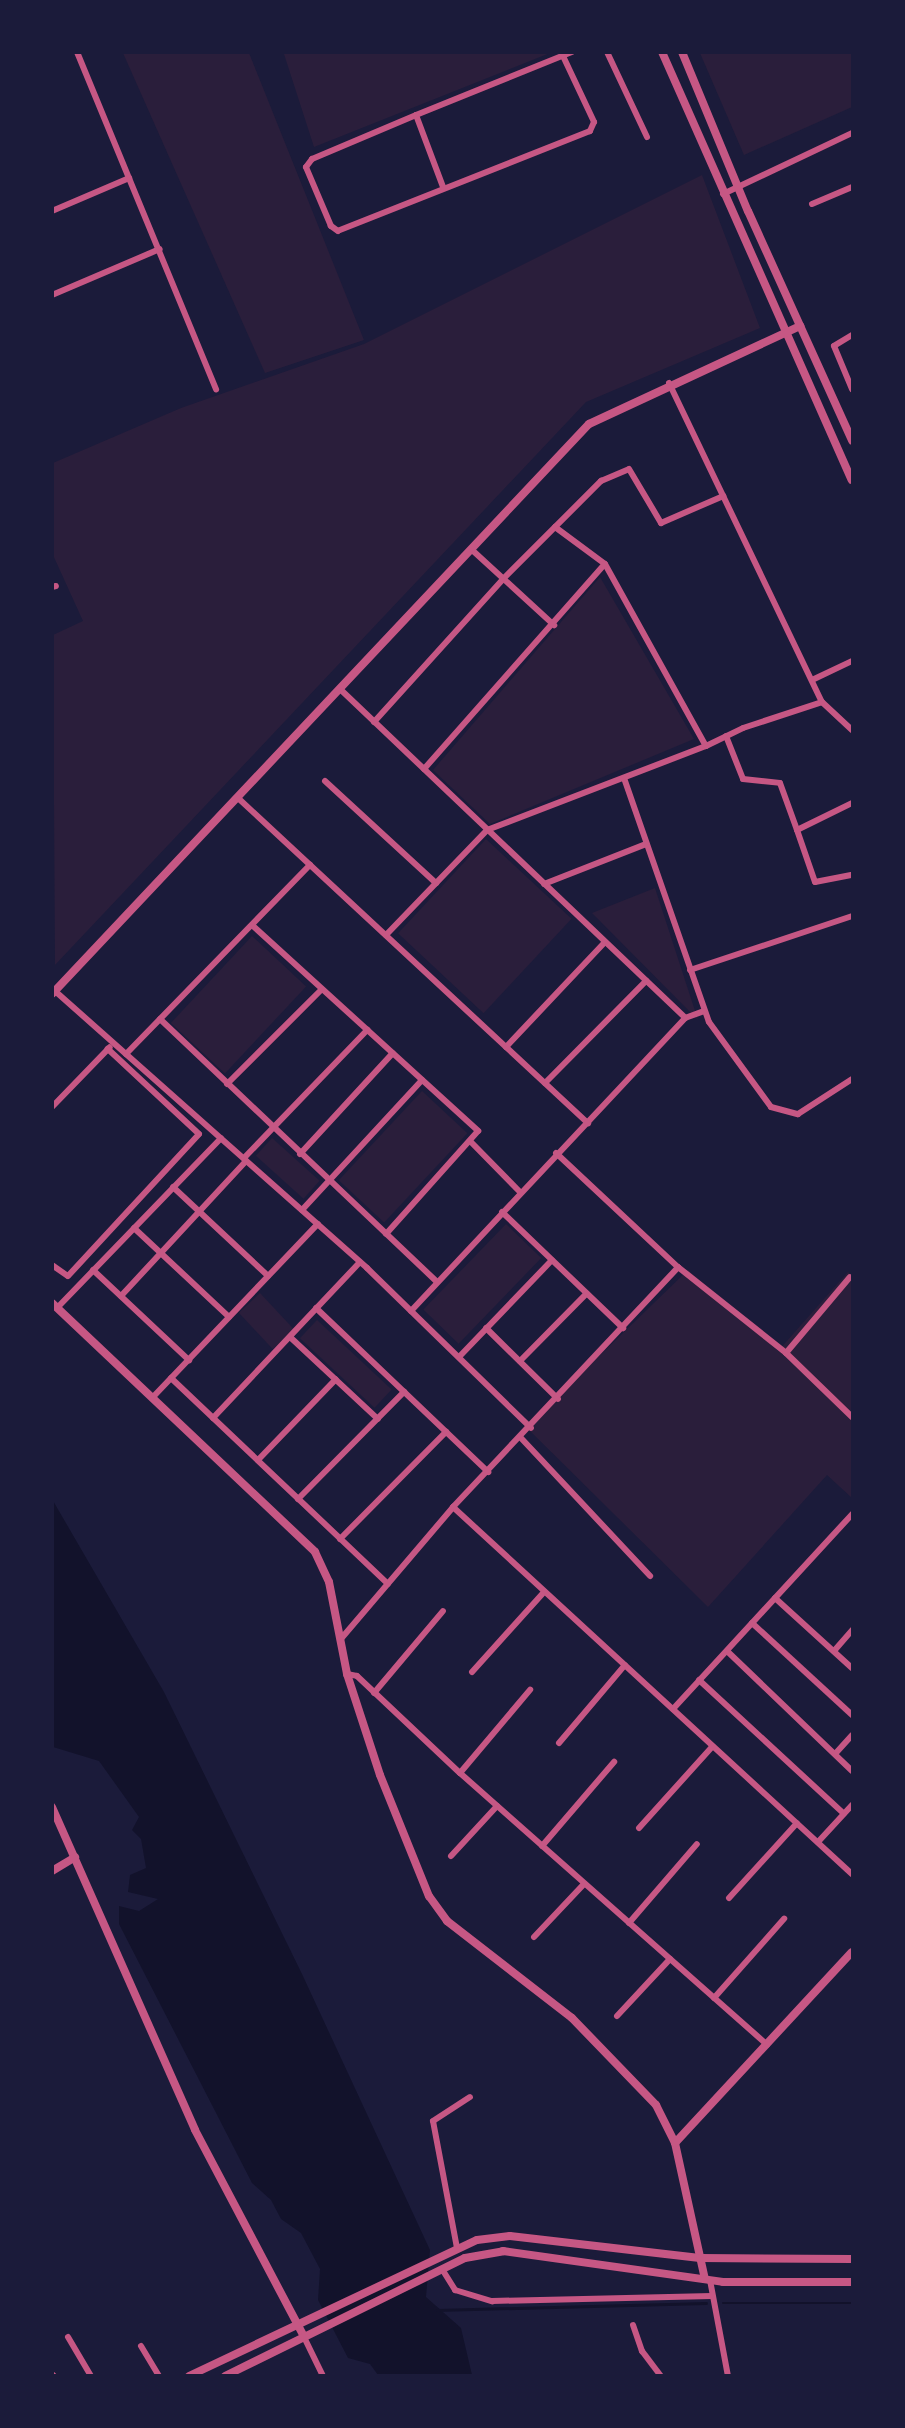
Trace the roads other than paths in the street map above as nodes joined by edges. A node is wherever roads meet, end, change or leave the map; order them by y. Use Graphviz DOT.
graph roads {
  1 [pos="77,52"];
  2 [pos="572,52"];
  3 [pos="607,52"];
  4 [pos="662,52"];
  5 [pos="682,52"];
  6 [pos="563,56"];
  7 [pos="416,115"];
  8 [pos="852,133"];
  9 [pos="647,137"];
  10 [pos="130,178"];
  11 [pos="443,187"];
  12 [pos="738,187"];
  13 [pos="852,187"];
  14 [pos="723,194"];
  15 [pos="812,204"];
  16 [pos="52,211"];
  17 [pos="160,249"];
  18 [pos="52,295"];
  19 [pos="800,326"];
  20 [pos="785,331"];
  21 [pos="852,335"];
  22 [pos="669,383"];
  23 [pos="216,389"];
  24 [pos="852,389"];
  25 [pos="852,440"];
  26 [pos="852,480"];
  27 [pos="723,496"];
  28 [pos="555,527"];
  29 [pos="471,549"];
  30 [pos="605,564"];
  31 [pos="503,579"];
  32 [pos="554,625"];
  33 [pos="852,661"];
  34 [pos="812,680"];
  35 [pos="340,689"];
  36 [pos="822,702"];
  37 [pos="374,722"];
  38 [pos="852,730"];
  39 [pos="726,736"];
  40 [pos="706,746"];
  41 [pos="424,769"];
  42 [pos="624,778"];
  43 [pos="325,781"];
  44 [pos="238,797"];
  45 [pos="852,803"];
  46 [pos="487,830"];
  47 [pos="797,830"];
  48 [pos="646,844"];
  49 [pos="310,865"];
  50 [pos="852,875"];
  51 [pos="436,883"];
  52 [pos="544,884"];
  53 [pos="852,916"];
  54 [pos="252,925"];
  55 [pos="386,935"];
  56 [pos="605,942"];
  57 [pos="690,970"];
  58 [pos="646,981"];
  59 [pos="322,989"];
  60 [pos="53,992"];
  61 [pos="704,1011"];
  62 [pos="685,1018"];
  63 [pos="160,1019"];
  64 [pos="367,1030"];
  65 [pos="114,1043"];
  66 [pos="506,1047"];
  67 [pos="108,1049"];
  68 [pos="393,1053"];
  69 [pos="126,1054"];
  70 [pos="852,1079"];
  71 [pos="422,1080"];
  72 [pos="545,1083"];
  73 [pos="227,1084"];
  74 [pos="52,1107"];
  75 [pos="588,1123"];
  76 [pos="273,1128"];
  77 [pos="221,1138"];
  78 [pos="471,1142"];
  79 [pos="556,1153"];
  80 [pos="300,1154"];
  81 [pos="245,1160"];
  82 [pos="329,1181"];
  83 [pos="173,1187"];
  84 [pos="520,1192"];
  85 [pos="302,1210"];
  86 [pos="199,1212"];
  87 [pos="502,1212"];
  88 [pos="318,1224"];
  89 [pos="134,1228"];
  90 [pos="386,1234"];
  91 [pos="161,1253"];
  92 [pos="552,1260"];
  93 [pos="360,1262"];
  94 [pos="52,1265"];
  95 [pos="678,1267"];
  96 [pos="93,1270"];
  97 [pos="268,1276"];
  98 [pos="850,1277"];
  99 [pos="437,1282"];
  100 [pos="587,1293"];
  101 [pos="121,1296"];
  102 [pos="55,1306"];
  103 [pos="316,1308"];
  104 [pos="411,1311"];
  105 [pos="229,1317"];
  106 [pos="486,1328"];
  107 [pos="623,1328"];
  108 [pos="290,1337"];
  109 [pos="786,1353"];
  110 [pos="459,1357"];
  111 [pos="189,1360"];
  112 [pos="520,1362"];
  113 [pos="171,1378"];
  114 [pos="336,1379"];
  115 [pos="404,1392"];
  116 [pos="153,1397"];
  117 [pos="558,1399"];
  118 [pos="852,1416"];
  119 [pos="213,1418"];
  120 [pos="378,1419"];
  121 [pos="531,1428"];
  122 [pos="446,1433"];
  123 [pos="521,1438"];
  124 [pos="258,1460"];
  125 [pos="488,1472"];
  126 [pos="298,1499"];
  127 [pos="453,1507"];
  128 [pos="852,1514"];
  129 [pos="340,1539"];
  130 [pos="650,1576"];
  131 [pos="388,1584"];
  132 [pos="544,1592"];
  133 [pos="775,1598"];
  134 [pos="443,1611"];
  135 [pos="752,1623"];
  136 [pos="852,1630"];
  137 [pos="340,1640"];
  138 [pos="727,1651"];
  139 [pos="834,1651"];
  140 [pos="625,1665"];
  141 [pos="852,1668"];
  142 [pos="471,1672"];
  143 [pos="347,1674"];
  144 [pos="699,1680"];
  145 [pos="530,1690"];
  146 [pos="374,1693"];
  147 [pos="673,1709"];
  148 [pos="852,1715"];
  149 [pos="852,1735"];
  150 [pos="559,1743"];
  151 [pos="712,1747"];
  152 [pos="835,1754"];
  153 [pos="614,1762"];
  154 [pos="852,1771"];
  155 [pos="460,1773"];
  156 [pos="852,1805"];
  157 [pos="52,1807"];
  158 [pos="497,1807"];
  159 [pos="845,1814"];
  160 [pos="797,1823"];
  161 [pos="639,1828"];
  162 [pos="818,1842"];
  163 [pos="698,1844"];
  164 [pos="542,1846"];
  165 [pos="451,1856"];
  166 [pos="75,1857"];
  167 [pos="852,1861"];
  168 [pos="52,1871"];
  169 [pos="849,1871"];
  170 [pos="584,1884"];
  171 [pos="729,1899"];
  172 [pos="784,1919"];
  173 [pos="629,1923"];
  174 [pos="534,1937"];
  175 [pos="852,1952"];
  176 [pos="670,1959"];
  177 [pos="714,1998"];
  178 [pos="617,2016"];
  179 [pos="767,2045"];
  180 [pos="470,2096"];
  181 [pos="675,2143"];
  182 [pos="457,2248"];
  183 [pos="436,2257"];
  184 [pos="699,2258"];
  185 [pos="852,2259"];
  186 [pos="440,2270"];
  187 [pos="708,2280"];
  188 [pos="852,2282"];
  189 [pos="712,2296"];
  190 [pos="296,2322"];
  191 [pos="633,2325"];
  192 [pos="303,2335"];
  193 [pos="68,2337"];
  194 [pos="141,2346"];
  195 [pos="91,2375"];
  196 [pos="159,2375"];
  197 [pos="189,2375"];
  198 [pos="225,2375"];
  199 [pos="323,2375"];
  200 [pos="661,2375"];
  201 [pos="728,2375"];
  1 -- 10 [label="street"];
  2 -- 6 [label="street"];
  3 -- 9 [label="street"];
  4 -- 14 [label="street"];
  5 -- 12 [label="street"];
  6 -- 7 [label="street"];
  6 -- 11 [label="street"];
  7 -- 11 [label="street"];
  7 -- 11 [label="street"];
  8 -- 12 [label="street"];
  10 -- 16 [label="street"];
  10 -- 17 [label="street"];
  12 -- 14 [label="street"];
  12 -- 19 [label="street"];
  13 -- 15 [label="street"];
  14 -- 20 [label="street"];
  17 -- 18 [label="street"];
  17 -- 23 [label="street"];
  19 -- 20 [label="street"];
  19 -- 25 [label="street"];
  20 -- 22 [label="street"];
  20 -- 26 [label="street"];
  21 -- 24 [label="street"];
  22 -- 27 [label="street"];
  22 -- 29 [label="street"];
  27 -- 28 [label="street"];
  27 -- 34 [label="street"];
  28 -- 30 [label="street"];
  28 -- 31 [label="street"];
  29 -- 31 [label="street"];
  29 -- 35 [label="street"];
  30 -- 32 [label="street"];
  30 -- 40 [label="street"];
  31 -- 32 [label="street"];
  31 -- 37 [label="street"];
  32 -- 41 [label="street"];
  33 -- 34 [label="street"];
  34 -- 36 [label="street"];
  35 -- 37 [label="street"];
  35 -- 44 [label="street"];
  36 -- 38 [label="street"];
  36 -- 39 [label="street"];
  37 -- 41 [label="street"];
  39 -- 40 [label="street"];
  39 -- 47 [label="street"];
  40 -- 42 [label="street"];
  41 -- 46 [label="street"];
  42 -- 46 [label="street"];
  42 -- 48 [label="street"];
  43 -- 51 [label="street"];
  44 -- 49 [label="street"];
  44 -- 60 [label="street"];
  45 -- 47 [label="street"];
  46 -- 51 [label="street"];
  46 -- 52 [label="street"];
  47 -- 50 [label="street"];
  48 -- 52 [label="street"];
  48 -- 57 [label="street"];
  49 -- 54 [label="street"];
  49 -- 55 [label="street"];
  51 -- 55 [label="street"];
  52 -- 56 [label="street"];
  53 -- 57 [label="street"];
  54 -- 59 [label="street"];
  54 -- 63 [label="street"];
  55 -- 66 [label="street"];
  56 -- 58 [label="street"];
  56 -- 66 [label="street"];
  57 -- 61 [label="street"];
  58 -- 62 [label="street"];
  58 -- 72 [label="street"];
  59 -- 64 [label="street"];
  59 -- 73 [label="street"];
  60 -- 65 [label="street"];
  61 -- 62 [label="street"];
  61 -- 70 [label="street"];
  62 -- 75 [label="street"];
  63 -- 69 [label="street"];
  63 -- 73 [label="street"];
  64 -- 68 [label="street"];
  64 -- 76 [label="street"];
  65 -- 67 [label="street"];
  65 -- 69 [label="street"];
  66 -- 72 [label="street"];
  67 -- 74 [label="street"];
  67 -- 94 [label="street"];
  68 -- 71 [label="street"];
  68 -- 80 [label="street"];
  69 -- 77 [label="street"];
  71 -- 78 [label="street"];
  71 -- 82 [label="street"];
  72 -- 75 [label="street"];
  73 -- 76 [label="street"];
  75 -- 79 [label="street"];
  76 -- 80 [label="street"];
  76 -- 81 [label="street"];
  77 -- 81 [label="street"];
  77 -- 83 [label="street"];
  78 -- 84 [label="street"];
  78 -- 90 [label="street"];
  79 -- 84 [label="street"];
  79 -- 95 [label="street"];
  80 -- 82 [label="street"];
  81 -- 85 [label="street"];
  81 -- 86 [label="street"];
  82 -- 85 [label="street"];
  82 -- 90 [label="street"];
  83 -- 86 [label="street"];
  83 -- 89 [label="street"];
  84 -- 87 [label="street"];
  85 -- 88 [label="street"];
  86 -- 91 [label="street"];
  86 -- 97 [label="street"];
  87 -- 92 [label="street"];
  87 -- 99 [label="street"];
  88 -- 93 [label="street"];
  88 -- 97 [label="street"];
  89 -- 91 [label="street"];
  89 -- 96 [label="street"];
  90 -- 99 [label="street"];
  91 -- 101 [label="street"];
  91 -- 105 [label="street"];
  92 -- 100 [label="street"];
  92 -- 106 [label="street"];
  93 -- 103 [label="street"];
  93 -- 104 [label="street"];
  95 -- 107 [label="street"];
  95 -- 109 [label="street"];
  96 -- 101 [label="street"];
  96 -- 102 [label="street"];
  97 -- 105 [label="street"];
  98 -- 109 [label="street"];
  99 -- 104 [label="street"];
  100 -- 107 [label="street"];
  100 -- 112 [label="street"];
  101 -- 111 [label="street"];
  102 -- 116 [label="street"];
  103 -- 108 [label="street"];
  103 -- 115 [label="street"];
  104 -- 110 [label="street"];
  105 -- 111 [label="street"];
  106 -- 110 [label="street"];
  106 -- 112 [label="street"];
  107 -- 117 [label="street"];
  108 -- 114 [label="street"];
  108 -- 119 [label="street"];
  109 -- 118 [label="street"];
  110 -- 121 [label="street"];
  111 -- 113 [label="street"];
  112 -- 117 [label="street"];
  113 -- 116 [label="street"];
  113 -- 119 [label="street"];
  114 -- 120 [label="street"];
  114 -- 124 [label="street"];
  115 -- 120 [label="street"];
  115 -- 122 [label="street"];
  116 -- 137 [label="street"];
  117 -- 121 [label="street"];
  119 -- 124 [label="street"];
  120 -- 126 [label="street"];
  121 -- 123 [label="street"];
  122 -- 125 [label="street"];
  122 -- 129 [label="street"];
  123 -- 125 [label="street"];
  123 -- 130 [label="street"];
  124 -- 126 [label="street"];
  125 -- 127 [label="street"];
  126 -- 129 [label="street"];
  127 -- 131 [label="street"];
  127 -- 132 [label="street"];
  128 -- 133 [label="street"];
  129 -- 131 [label="street"];
  131 -- 137 [label="street"];
  132 -- 140 [label="street"];
  132 -- 142 [label="street"];
  133 -- 135 [label="street"];
  133 -- 139 [label="street"];
  134 -- 146 [label="street"];
  135 -- 138 [label="street"];
  135 -- 148 [label="street"];
  136 -- 139 [label="street"];
  137 -- 143 [label="street"];
  138 -- 144 [label="street"];
  138 -- 152 [label="street"];
  139 -- 141 [label="street"];
  140 -- 147 [label="street"];
  140 -- 150 [label="street"];
  143 -- 146 [label="street"];
  143 -- 181 [label="street"];
  144 -- 147 [label="street"];
  144 -- 159 [label="street"];
  145 -- 155 [label="street"];
  146 -- 155 [label="street"];
  147 -- 151 [label="street"];
  149 -- 152 [label="street"];
  151 -- 160 [label="street"];
  151 -- 161 [label="street"];
  152 -- 154 [label="street"];
  153 -- 164 [label="street"];
  155 -- 158 [label="street"];
  156 -- 159 [label="street"];
  157 -- 166 [label="street"];
  158 -- 164 [label="street"];
  158 -- 165 [label="street"];
  159 -- 162 [label="street"];
  160 -- 162 [label="street"];
  160 -- 171 [label="street"];
  162 -- 169 [label="street"];
  163 -- 173 [label="street"];
  164 -- 170 [label="street"];
  166 -- 168 [label="street"];
  166 -- 190 [label="street"];
  167 -- 169 [label="street"];
  170 -- 173 [label="street"];
  170 -- 174 [label="street"];
  172 -- 177 [label="street"];
  173 -- 176 [label="street"];
  175 -- 179 [label="street"];
  176 -- 177 [label="street"];
  176 -- 178 [label="street"];
  177 -- 179 [label="street"];
  179 -- 181 [label="street"];
  180 -- 182 [label="street"];
  181 -- 184 [label="street"];
  182 -- 183 [label="street"];
  182 -- 184 [label="street"];
  183 -- 186 [label="street"];
  183 -- 190 [label="street"];
  184 -- 185 [label="street"];
  184 -- 187 [label="street"];
  186 -- 187 [label="street"];
  186 -- 189 [label="street"];
  186 -- 192 [label="street"];
  187 -- 188 [label="street"];
  187 -- 189 [label="street"];
  189 -- 201 [label="street"];
  190 -- 192 [label="street"];
  190 -- 197 [label="street"];
  191 -- 200 [label="street"];
  192 -- 198 [label="street"];
  192 -- 199 [label="street"];
  193 -- 195 [label="street"];
  194 -- 196 [label="street"];
}
